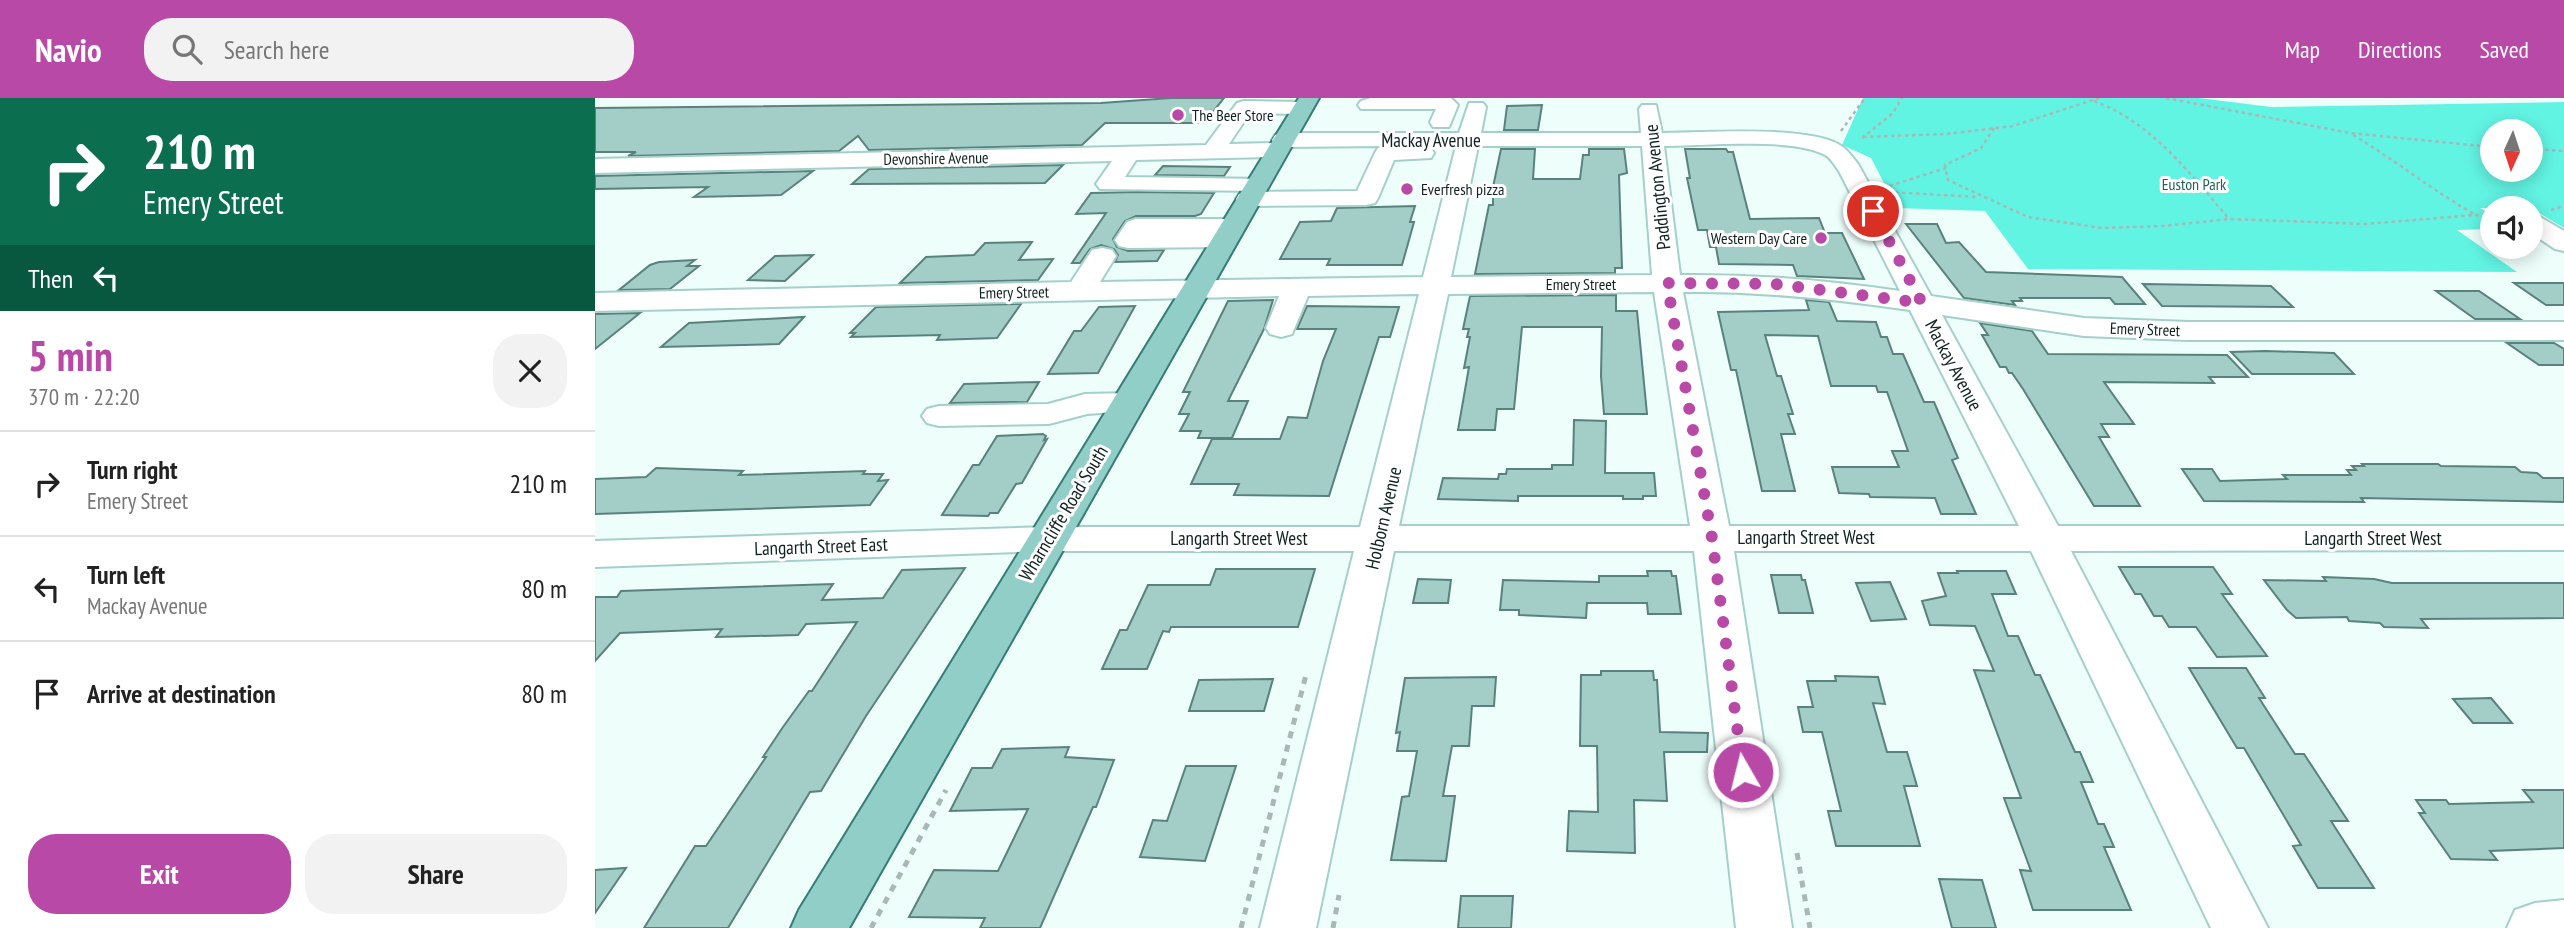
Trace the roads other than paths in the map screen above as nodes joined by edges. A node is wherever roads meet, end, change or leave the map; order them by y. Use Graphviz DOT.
graph roads {
  1 [pos="1306,103"];
  2 [pos="1368,106"];
  3 [pos="1650,125"];
  4 [pos="1455,127"];
  5 [pos="1219,142"];
  6 [pos="1130,144"];
  7 [pos="1280,145"];
  8 [pos="595,166"];
  9 [pos="1253,192"];
  10 [pos="2543,230"];
  11 [pos="2564,243"];
  12 [pos="1179,253"];
  13 [pos="1092,272"];
  14 [pos="1667,283"];
  15 [pos="1435,285"];
  16 [pos="1297,287"];
  17 [pos="1196,288"];
  18 [pos="595,302"];
  19 [pos="1922,303"];
  20 [pos="1281,328"];
  21 [pos="2564,331"];
  22 [pos="1129,402"];
  23 [pos="939,416"];
  24 [pos="2044,537"];
  25 [pos="1378,538"];
  26 [pos="1712,538"];
  27 [pos="2564,538"];
  28 [pos="1047,539"];
  29 [pos="595,554"];
  30 [pos="2564,925"];
  31 [pos="819,928"];
  32 [pos="1289,928"];
  33 [pos="1764,928"];
  34 [pos="2239,928"];
  35 [pos="2535,928"];
  1 -- 5 [label="street"];
  1 -- 7 [label="main road, Wharncliffe Road South"];
  2 -- 4 [label="street"];
  3 -- 4 [label="street, Mackay Avenue"];
  3 -- 14 [label="street, Paddington Avenue"];
  3 -- 19 [label="street, Mackay Avenue"];
  4 -- 7 [label="street, Mackay Avenue"];
  4 -- 9 [label="street"];
  4 -- 15 [label="street, Holborn Avenue"];
  5 -- 6 [label="street, Devonshire Avenue"];
  5 -- 7 [label="street, Devonshire Avenue"];
  6 -- 8 [label="street, Devonshire Avenue"];
  6 -- 9 [label="street"];
  7 -- 9 [label="main road, Wharncliffe Road South"];
  9 -- 17 [label="main road, Wharncliffe Road South"];
  10 -- 11 [label="street"];
  12 -- 13 [label="street"];
  13 -- 17 [label="street, Emery Street"];
  13 -- 18 [label="street, Emery Street"];
  14 -- 15 [label="street, Emery Street"];
  14 -- 19 [label="street, Emery Street"];
  14 -- 26 [label="street, Paddington Avenue"];
  15 -- 16 [label="street, Emery Street"];
  15 -- 25 [label="street, Holborn Avenue"];
  16 -- 17 [label="street, Emery Street"];
  16 -- 20 [label="street"];
  17 -- 22 [label="main road, Wharncliffe Road South"];
  19 -- 21 [label="street, Emery Street"];
  19 -- 24 [label="street, Mackay Avenue"];
  22 -- 23 [label="street"];
  22 -- 28 [label="main road, Wharncliffe Road South"];
  24 -- 26 [label="street, Langarth Street West"];
  24 -- 27 [label="street, Langarth Street West"];
  24 -- 34 [label="street, Mackay Avenue"];
  25 -- 26 [label="street, Langarth Street West"];
  25 -- 28 [label="street, Langarth Street West"];
  25 -- 32 [label="street, Holborn Avenue"];
  26 -- 33 [label="street, Paddington Avenue"];
  28 -- 29 [label="street, Langarth Street East"];
  28 -- 31 [label="main road, Wharncliffe Road South"];
  30 -- 35 [label="street"];
}
